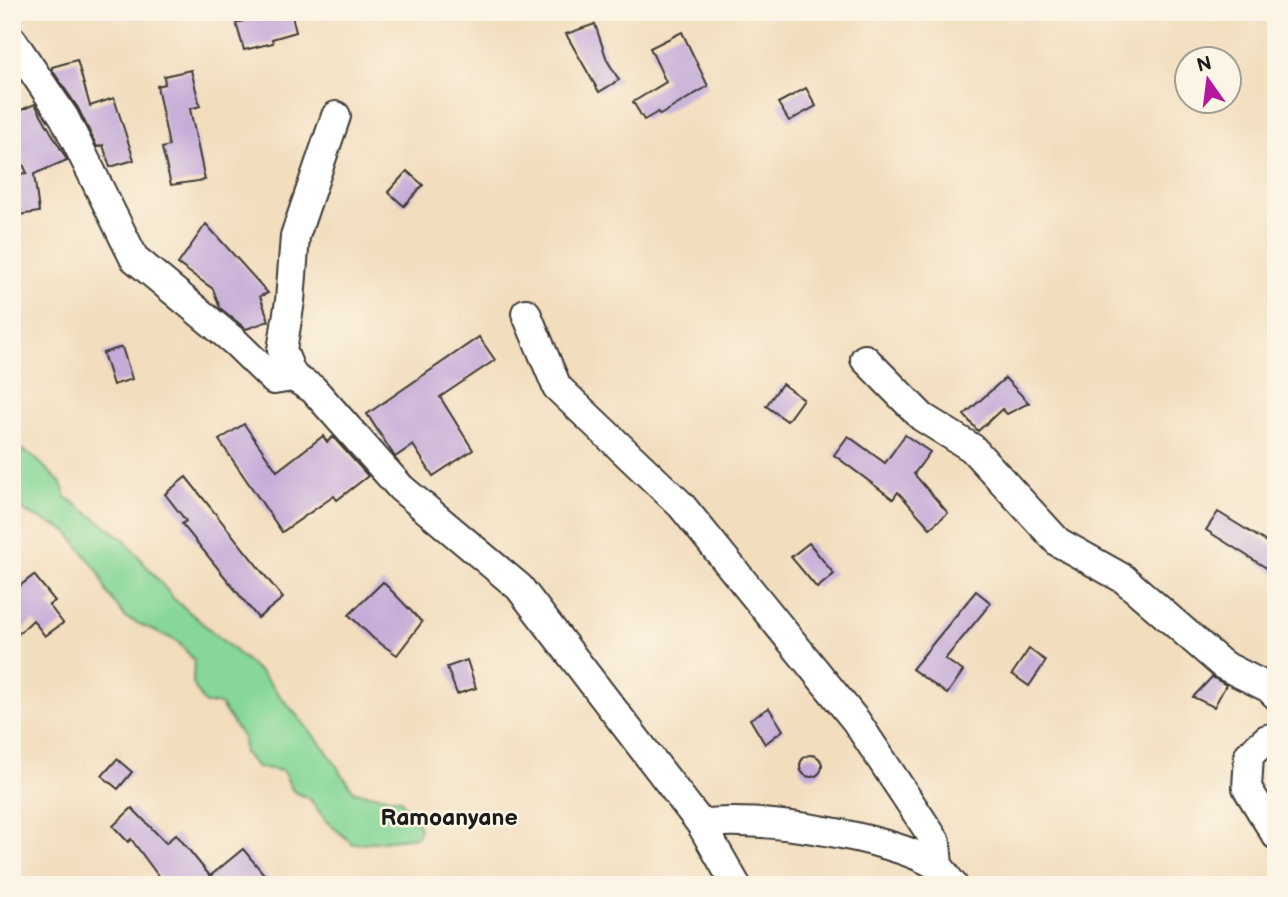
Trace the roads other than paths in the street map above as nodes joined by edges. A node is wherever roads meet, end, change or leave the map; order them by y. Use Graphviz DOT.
graph roads {
  1 [pos="12,40"];
  2 [pos="336,116"];
  3 [pos="526,313"];
  4 [pos="865,359"];
  5 [pos="293,377"];
  6 [pos="1276,695"];
  7 [pos="1276,737"];
  8 [pos="701,824"];
  9 [pos="1276,835"];
  10 [pos="946,875"];
  11 [pos="736,885"];
  1 -- 5 [label="street"];
  2 -- 5 [label="street"];
  3 -- 10 [label="street"];
  4 -- 6 [label="street"];
  5 -- 8 [label="street"];
  7 -- 9 [label="street"];
  8 -- 10 [label="street"];
  8 -- 11 [label="street"];
}
